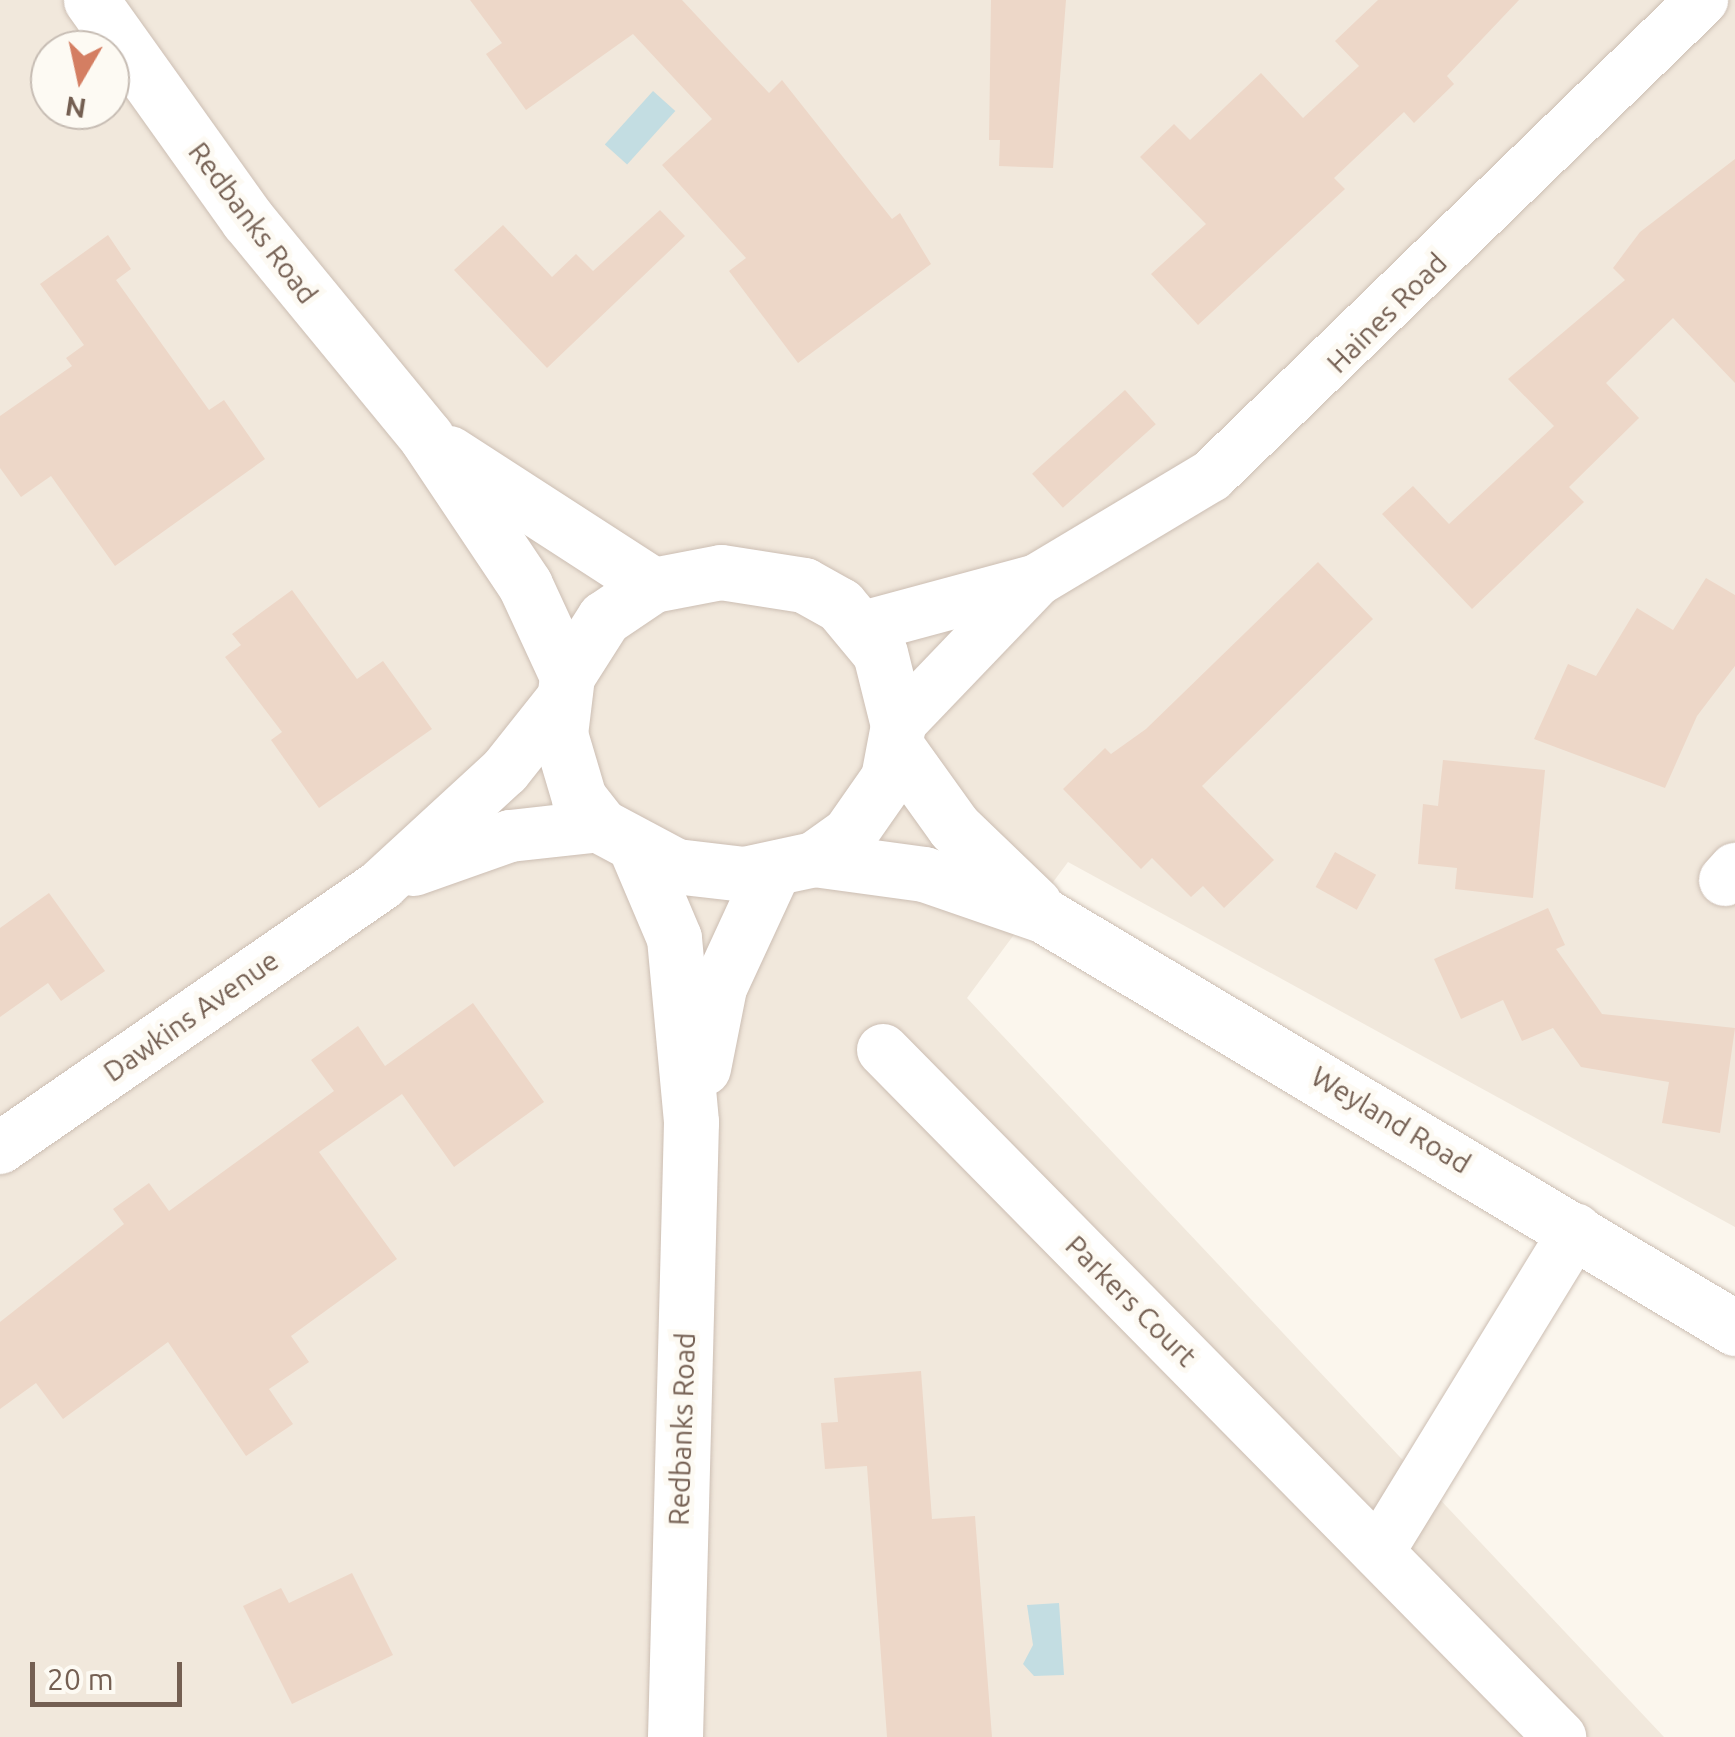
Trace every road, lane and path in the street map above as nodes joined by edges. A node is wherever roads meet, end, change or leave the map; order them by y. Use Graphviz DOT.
graph roads {
  1 [pos="92,0"];
  2 [pos="1702,0"];
  3 [pos="426,437"];
  4 [pos="1037,580"];
  5 [pos="653,585"];
  6 [pos="863,627"];
  7 [pos="565,687"];
  8 [pos="897,736"];
  9 [pos="619,840"];
  10 [pos="794,864"];
  11 [pos="382,884"];
  12 [pos="1045,916"];
  13 [pos="883,1050"];
  14 [pos="691,1122"];
  15 [pos="0,1148"];
  16 [pos="1576,1230"];
  17 [pos="1735,1328"];
  18 [pos="1379,1552"];
  19 [pos="675,1737"];
  20 [pos="1560,1737"];
  1 -- 3 [label="main road, Redbanks Road"];
  2 -- 4 [label="street, Haines Road"];
  3 -- 5 [label="main road, Redbanks Road"];
  3 -- 7 [label="main road, Redbanks Road"];
  4 -- 6 [label="street, Haines Road"];
  4 -- 8 [label="street, Haines Road"];
  5 -- 6 [label="main road"];
  5 -- 7 [label="main road"];
  6 -- 8 [label="main road"];
  7 -- 9 [label="main road"];
  7 -- 11 [label="street, Dawkins Avenue"];
  8 -- 10 [label="main road"];
  8 -- 12 [label="main road, Weyland Road"];
  9 -- 10 [label="main road"];
  9 -- 11 [label="street, Dawkins Avenue"];
  9 -- 14 [label="main road, Redbanks Road"];
  10 -- 12 [label="main road, Weyland Road"];
  10 -- 14 [label="main road, Redbanks Road"];
  11 -- 15 [label="street, Dawkins Avenue"];
  12 -- 16 [label="main road, Weyland Road"];
  13 -- 18 [label="street, Parkers Court"];
  14 -- 19 [label="main road, Redbanks Road"];
  16 -- 17 [label="main road, Weyland Road"];
  16 -- 18 [label="street"];
  18 -- 20 [label="street, Parkers Court"];
}
